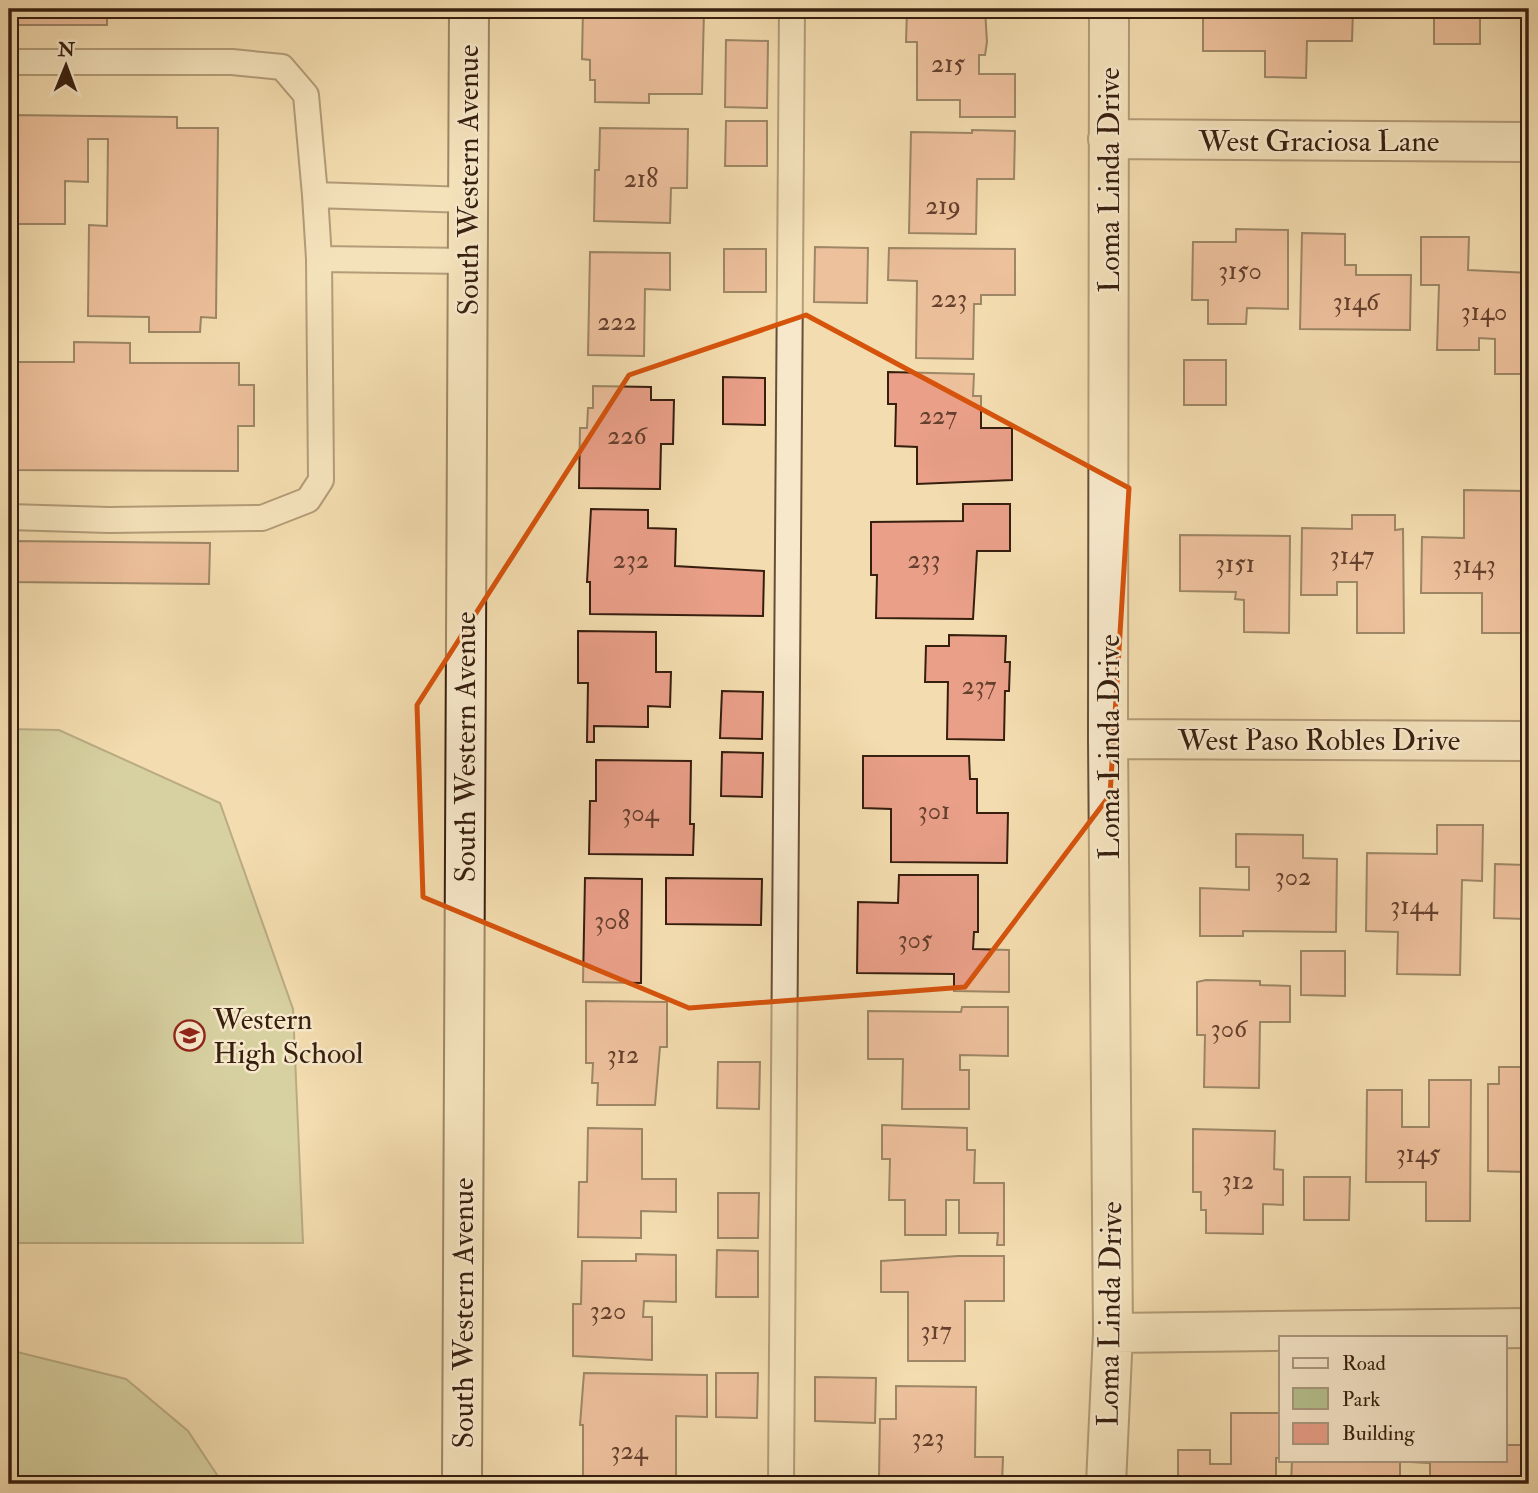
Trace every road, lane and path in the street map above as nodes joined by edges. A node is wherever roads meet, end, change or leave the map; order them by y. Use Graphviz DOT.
graph roads {
  1 [pos="468,9"];
  2 [pos="792,9"];
  3 [pos="1110,9"];
  4 [pos="9,62"];
  5 [pos="1108,139"];
  6 [pos="1529,142"];
  7 [pos="316,195"];
  8 [pos="468,200"];
  9 [pos="318,259"];
  10 [pos="468,261"];
  11 [pos="9,517"];
  12 [pos="1108,739"];
  13 [pos="1529,741"];
  14 [pos="1529,1328"];
  15 [pos="1113,1333"];
  16 [pos="462,1484"];
  17 [pos="781,1484"];
  18 [pos="1106,1484"];
  1 -- 8 [label="street, South Western Avenue"];
  2 -- 17 [label="lane"];
  3 -- 5 [label="street, Loma Linda Drive"];
  4 -- 7 [label="lane"];
  5 -- 6 [label="street, West Graciosa Lane"];
  5 -- 12 [label="street, Loma Linda Drive"];
  7 -- 8 [label="lane"];
  7 -- 9 [label="lane"];
  8 -- 10 [label="street, South Western Avenue"];
  9 -- 10 [label="lane"];
  9 -- 11 [label="lane"];
  10 -- 16 [label="street, South Western Avenue"];
  12 -- 13 [label="street, West Paso Robles Drive"];
  12 -- 15 [label="street, Loma Linda Drive"];
  14 -- 15 [label="street"];
  15 -- 18 [label="street, Loma Linda Drive"];
}
